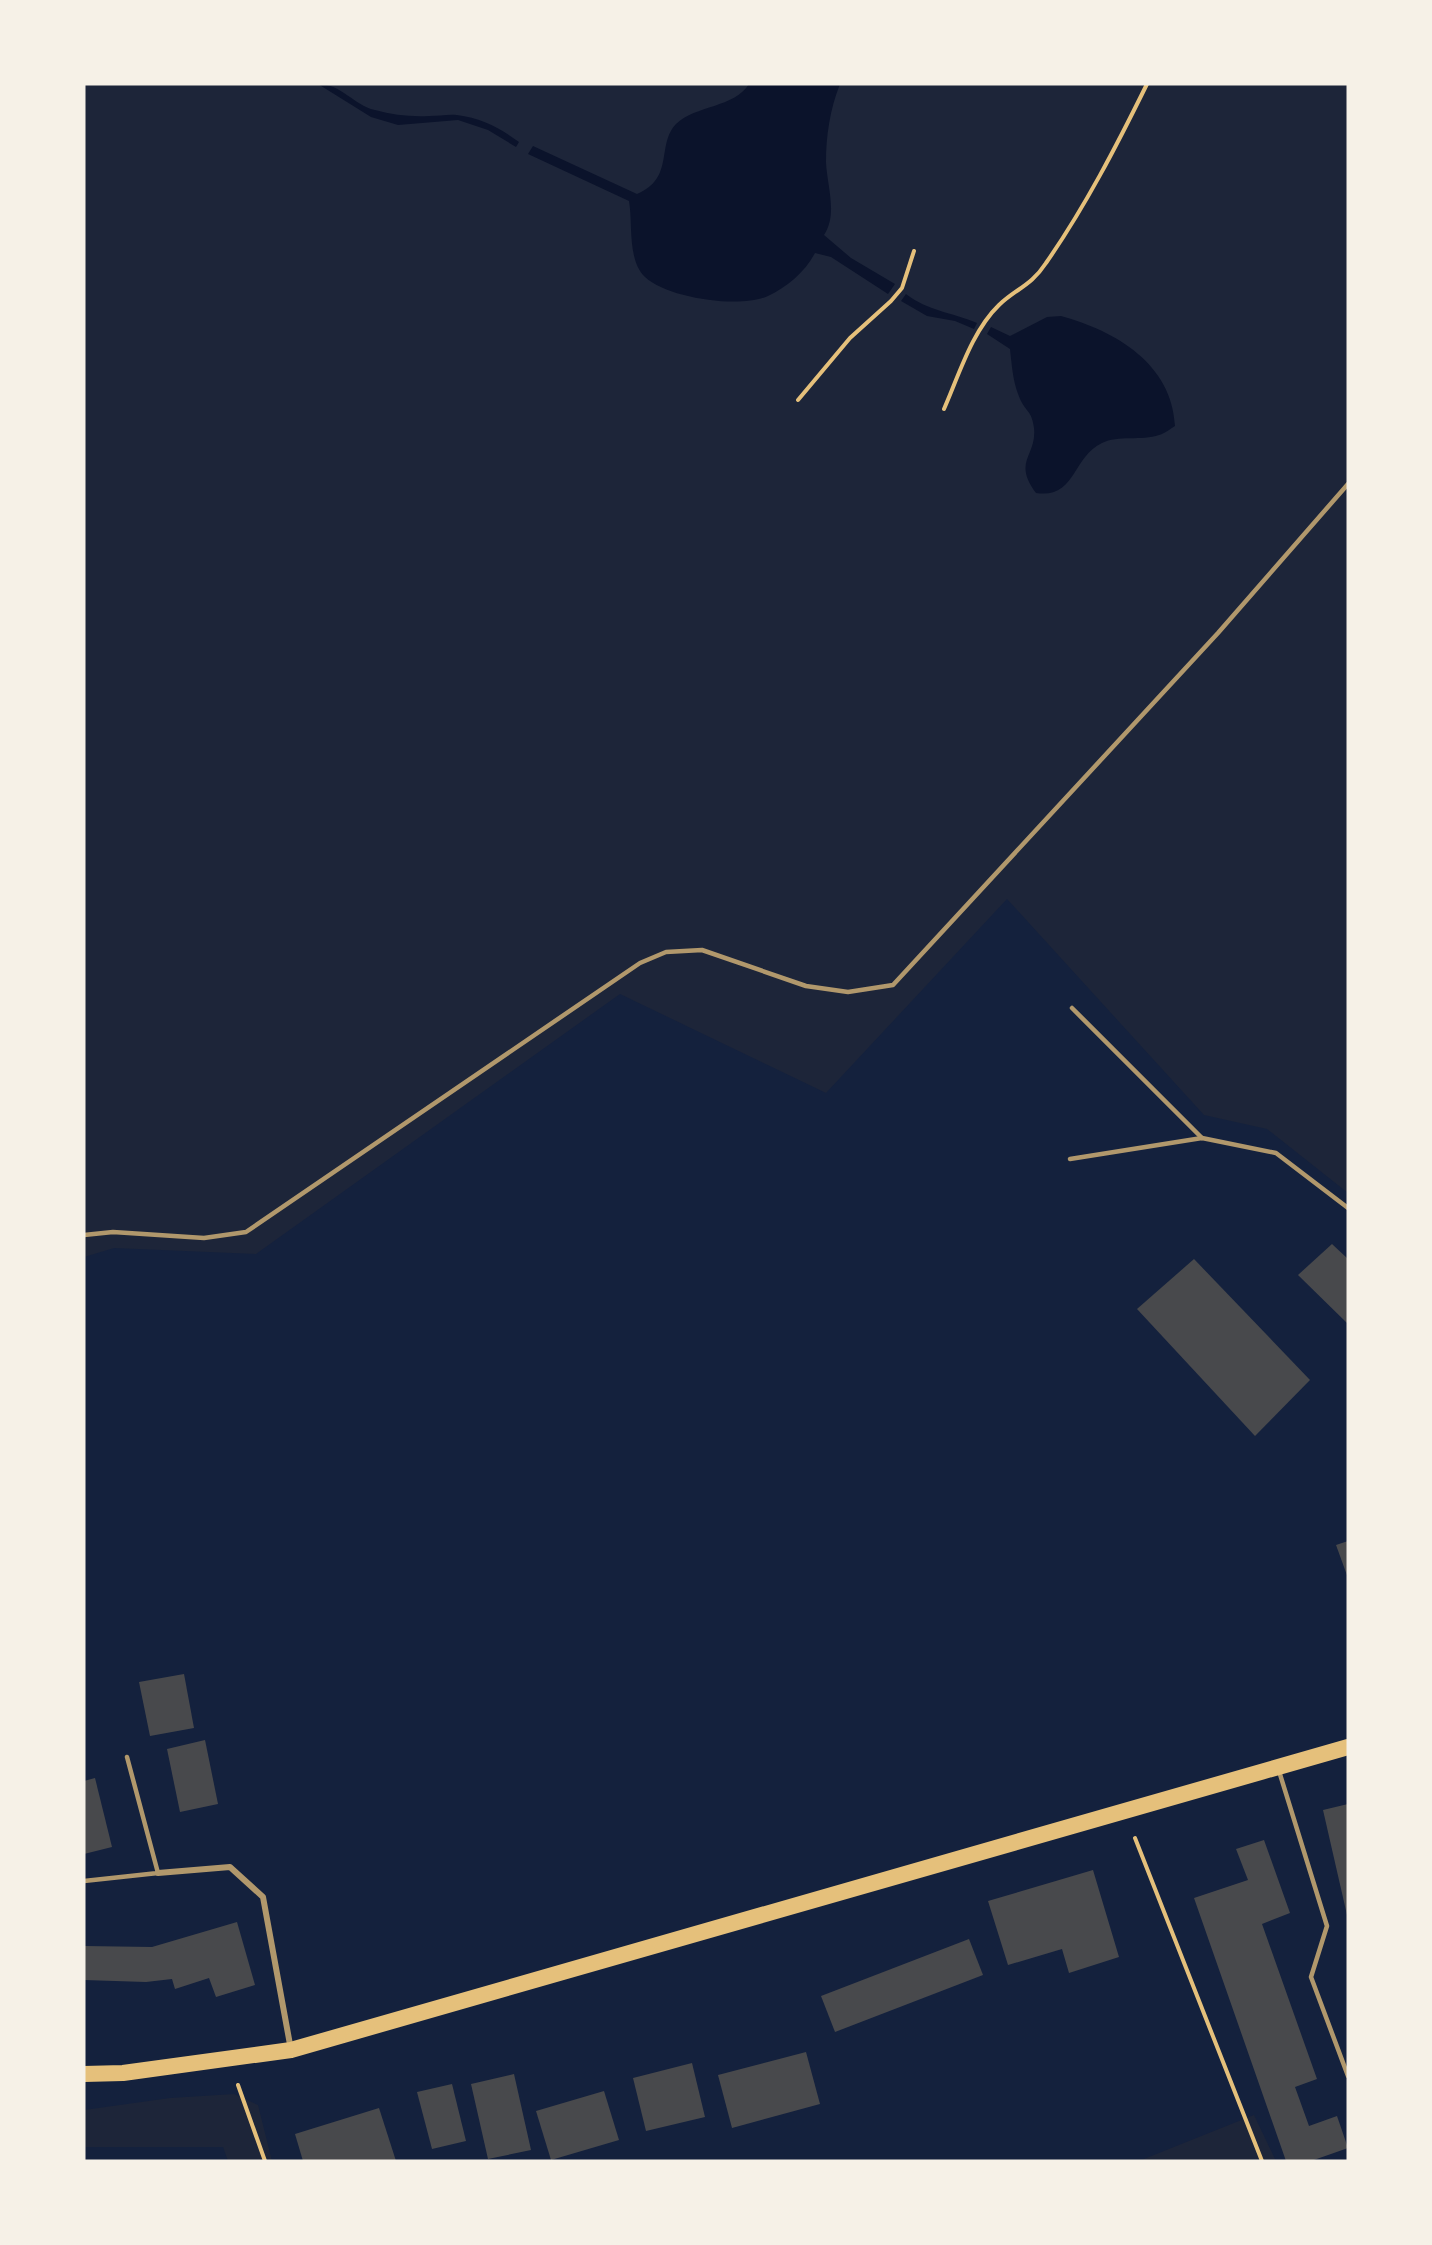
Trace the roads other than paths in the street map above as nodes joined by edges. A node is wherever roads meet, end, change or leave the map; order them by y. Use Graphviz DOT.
graph roads {
  1 [pos="1348,484"];
  2 [pos="1072,1008"];
  3 [pos="1202,1138"];
  4 [pos="1070,1159"];
  5 [pos="1348,1208"];
  6 [pos="84,1235"];
  7 [pos="1348,1746"];
  8 [pos="127,1757"];
  9 [pos="1277,1767"];
  10 [pos="158,1873"];
  11 [pos="84,1881"];
  12 [pos="291,2050"];
  13 [pos="84,2074"];
  14 [pos="1348,2076"];
  1 -- 6 [label="lane"];
  2 -- 3 [label="lane"];
  3 -- 4 [label="lane"];
  3 -- 5 [label="lane"];
  7 -- 9 [label="highway"];
  8 -- 10 [label="lane"];
  9 -- 12 [label="highway"];
  9 -- 14 [label="lane"];
  10 -- 11 [label="lane"];
  10 -- 12 [label="street"];
  12 -- 13 [label="highway"];
}
